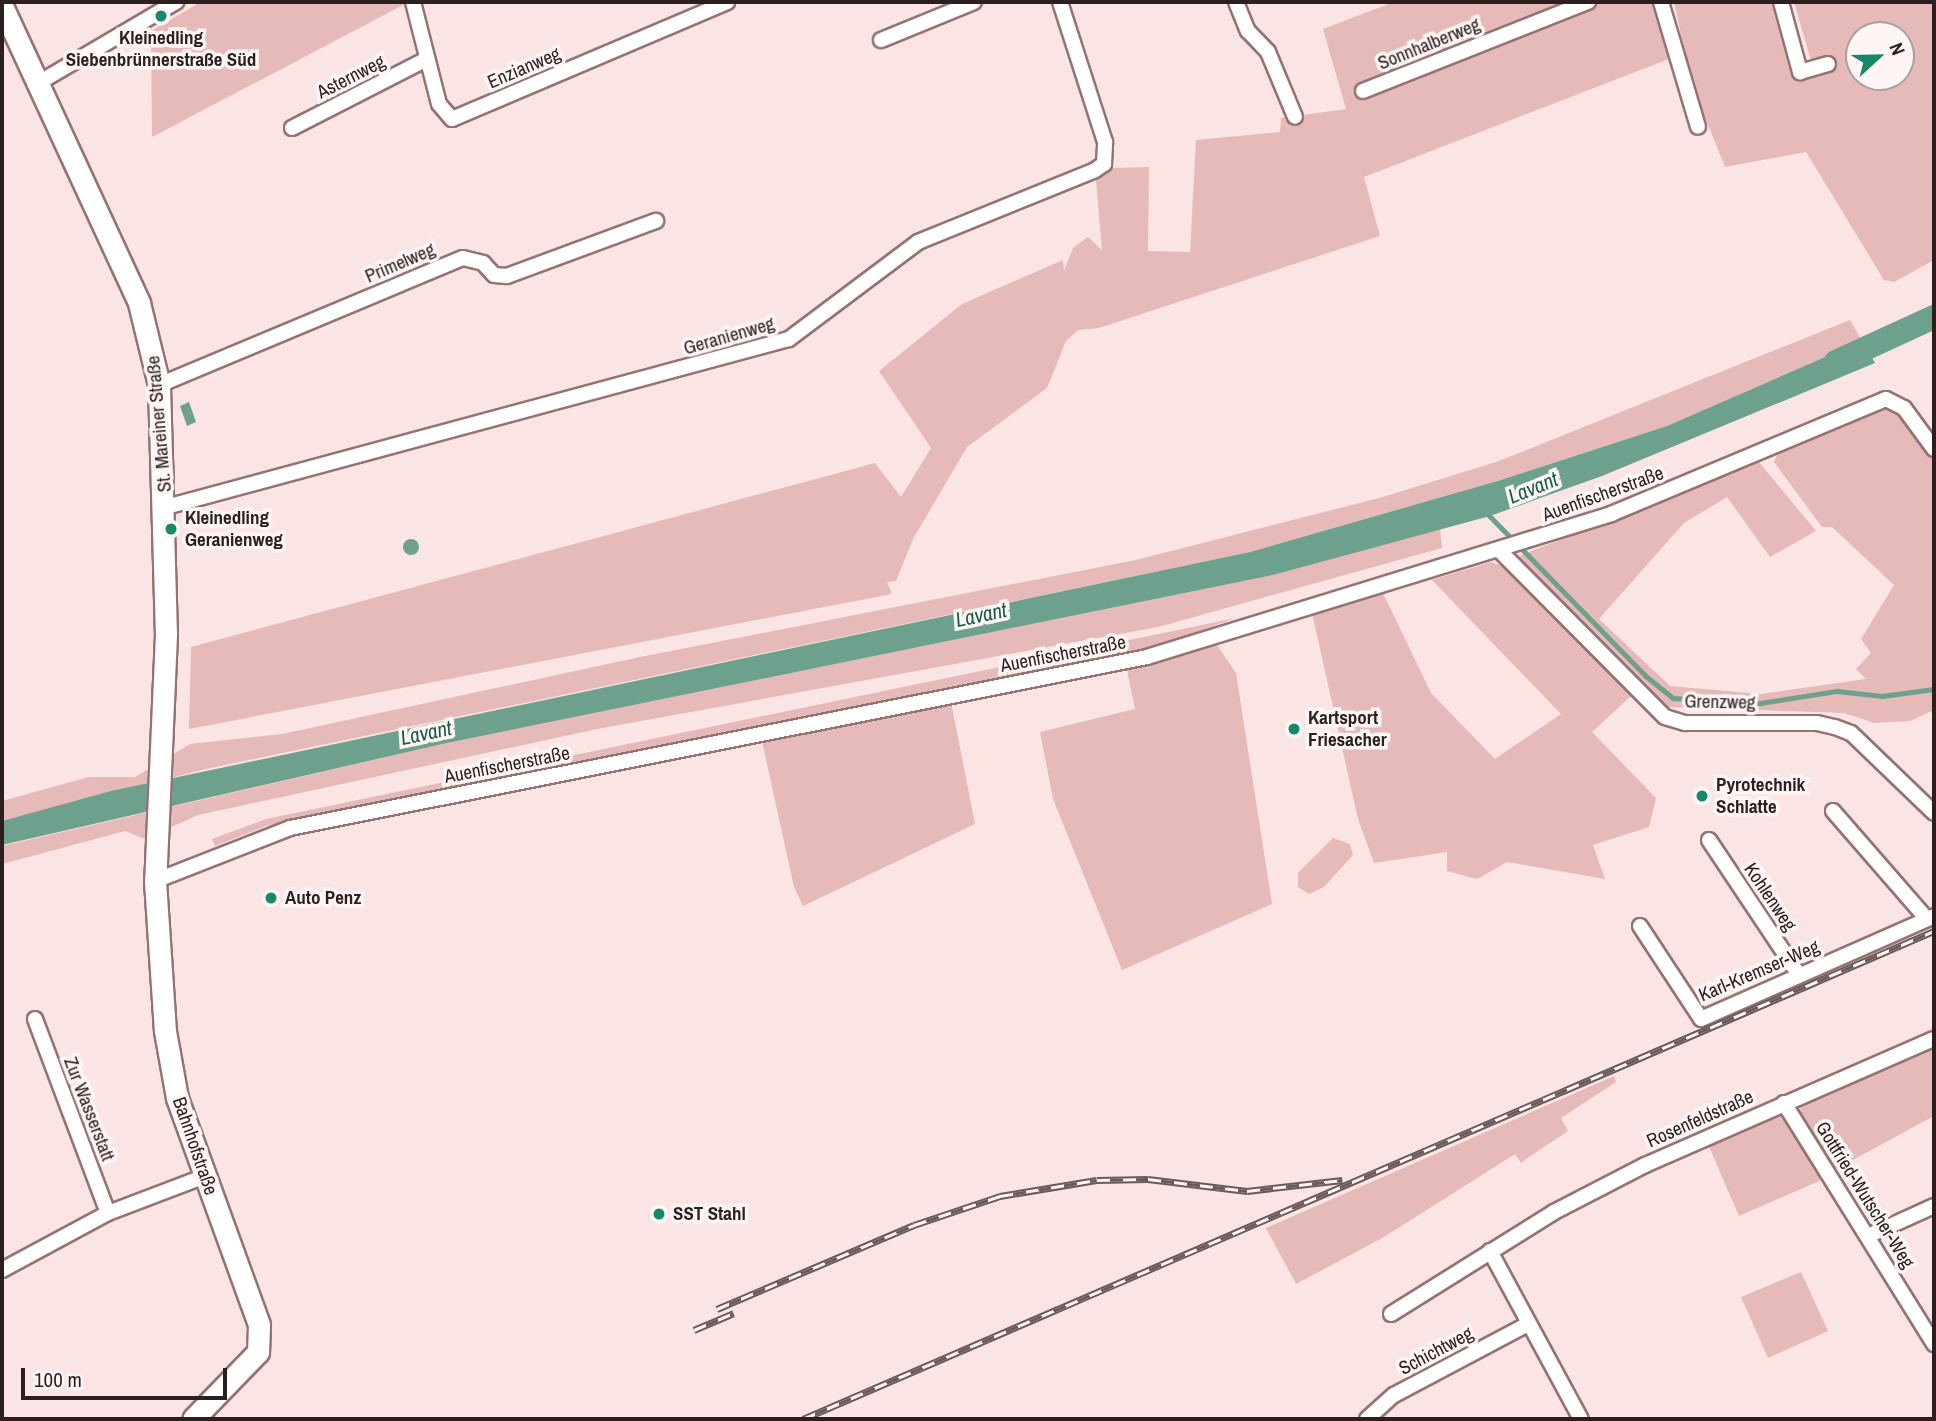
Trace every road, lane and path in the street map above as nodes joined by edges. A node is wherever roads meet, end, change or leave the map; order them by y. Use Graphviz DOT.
graph roads {
  1 [pos="176,2"];
  2 [pos="413,2"];
  3 [pos="726,2"];
  4 [pos="974,2"];
  5 [pos="1060,2"];
  6 [pos="1236,2"];
  7 [pos="1588,2"];
  8 [pos="1661,2"];
  9 [pos="1781,2"];
  10 [pos="2,6"];
  11 [pos="881,40"];
  12 [pos="427,59"];
  13 [pos="1828,64"];
  14 [pos="35,85"];
  15 [pos="1363,91"];
  16 [pos="1295,117"];
  17 [pos="1698,127"];
  18 [pos="292,128"];
  19 [pos="656,221"];
  20 [pos="159,384"];
  21 [pos="1934,449"];
  22 [pos="166,507"];
  23 [pos="1503,549"];
  24 [pos="1833,810"];
  25 [pos="1934,813"];
  26 [pos="157,841"];
  27 [pos="1709,841"];
  28 [pos="155,881"];
  29 [pos="1931,917"];
  30 [pos="1640,926"];
  31 [pos="1799,975"];
  32 [pos="35,1019"];
  33 [pos="1934,1039"];
  34 [pos="1784,1103"];
  35 [pos="203,1177"];
  36 [pos="1934,1206"];
  37 [pos="108,1213"];
  38 [pos="1870,1235"];
  39 [pos="1490,1251"];
  40 [pos="2,1268"];
  41 [pos="1391,1314"];
  42 [pos="1528,1324"];
  43 [pos="1934,1344"];
  44 [pos="193,1419"];
  45 [pos="1367,1419"];
  46 [pos="1581,1419"];
  1 -- 14 [label="street"];
  2 -- 12 [label="street, Enzianweg"];
  3 -- 12 [label="street, Enzianweg"];
  4 -- 11 [label="street"];
  5 -- 22 [label="street, Geranienweg"];
  6 -- 16 [label="street"];
  7 -- 15 [label="street, Sonnhalberweg"];
  8 -- 17 [label="street"];
  9 -- 13 [label="street"];
  10 -- 14 [label="street, St. Mareiner Straße"];
  12 -- 18 [label="street, Asternweg"];
  14 -- 20 [label="street, St. Mareiner Straße"];
  19 -- 20 [label="street, Primelweg"];
  20 -- 22 [label="street, St. Mareiner Straße"];
  21 -- 23 [label="street, Auenfischerstraße"];
  22 -- 26 [label="street, St. Mareiner Straße"];
  23 -- 25 [label="street, Grenzweg"];
  23 -- 28 [label="street, Auenfischerstraße"];
  24 -- 29 [label="street"];
  26 -- 28 [label="street, Bahnhofstraße"];
  27 -- 31 [label="street, Kohlenweg"];
  28 -- 35 [label="street, Bahnhofstraße"];
  29 -- 31 [label="street, Karl-Kremser-Weg"];
  30 -- 31 [label="street, Karl-Kremser-Weg"];
  32 -- 37 [label="street, Zur Wasserstatt"];
  33 -- 34 [label="street, Rosenfeldstraße"];
  34 -- 38 [label="street, Gottfried-Wutscher-Weg"];
  34 -- 39 [label="street, Rosenfeldstraße"];
  35 -- 37 [label="street"];
  35 -- 44 [label="street, Bahnhofstraße"];
  36 -- 38 [label="street"];
  37 -- 40 [label="street"];
  38 -- 43 [label="street, Gottfried-Wutscher-Weg"];
  39 -- 41 [label="street, Rosenfeldstraße"];
  39 -- 42 [label="street"];
  42 -- 45 [label="street, Schichtweg"];
  42 -- 46 [label="street"];
}
